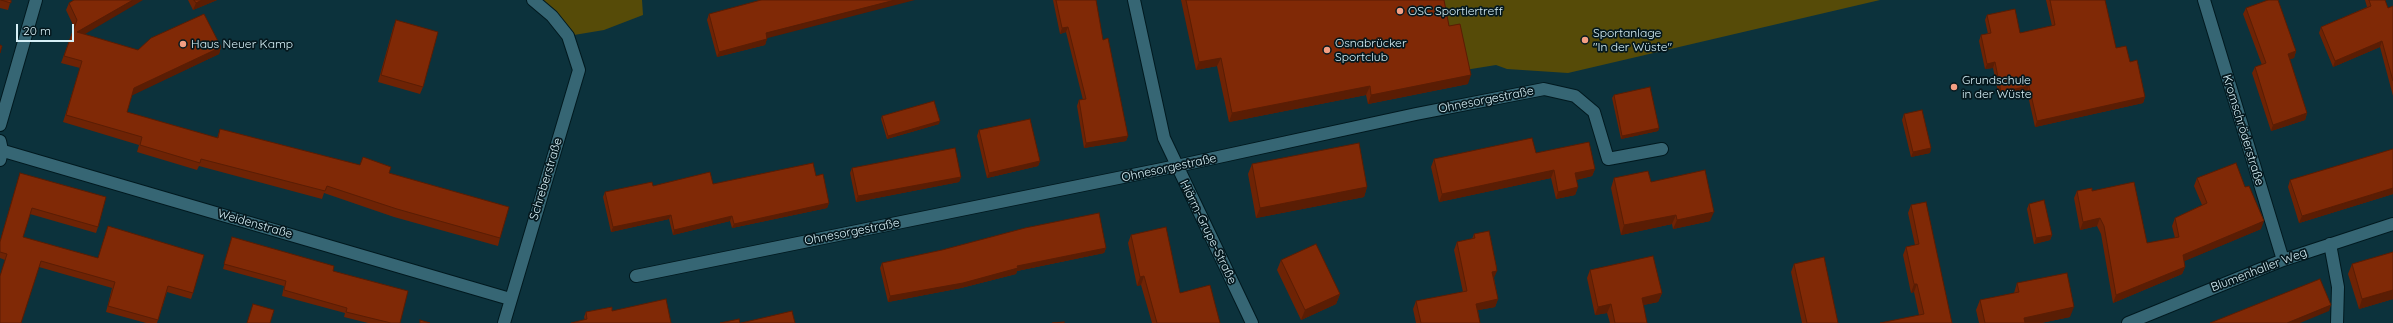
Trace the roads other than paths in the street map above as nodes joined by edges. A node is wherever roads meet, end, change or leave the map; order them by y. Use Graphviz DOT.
graph roads {
  1 [pos="36,0"];
  2 [pos="533,0"];
  3 [pos="1134,0"];
  4 [pos="2204,0"];
  5 [pos="0,125"];
  6 [pos="1662,149"];
  7 [pos="1,150"];
  8 [pos="1177,166"];
  9 [pos="2393,224"];
  10 [pos="2330,244"];
  11 [pos="2283,260"];
  12 [pos="636,276"];
  13 [pos="510,299"];
  14 [pos="504,323"];
  15 [pos="1252,323"];
  16 [pos="2128,323"];
  17 [pos="2337,323"];
  1 -- 5 [label="street"];
  2 -- 13 [label="street, Schreberstraße"];
  3 -- 8 [label="street, Hiärm-Grupe-Straße"];
  4 -- 11 [label="street, Kromschröderstraße"];
  6 -- 8 [label="street, Ohnesorgestraße"];
  7 -- 13 [label="street, Weidenstraße"];
  8 -- 12 [label="street, Ohnesorgestraße"];
  8 -- 15 [label="street, Hiärm-Grupe-Straße"];
  9 -- 10 [label="street, Blumenhaller Weg"];
  10 -- 11 [label="street, Blumenhaller Weg"];
  10 -- 17 [label="street"];
  11 -- 16 [label="street, Blumenhaller Weg"];
  13 -- 14 [label="street, Schreberstraße"];
}
